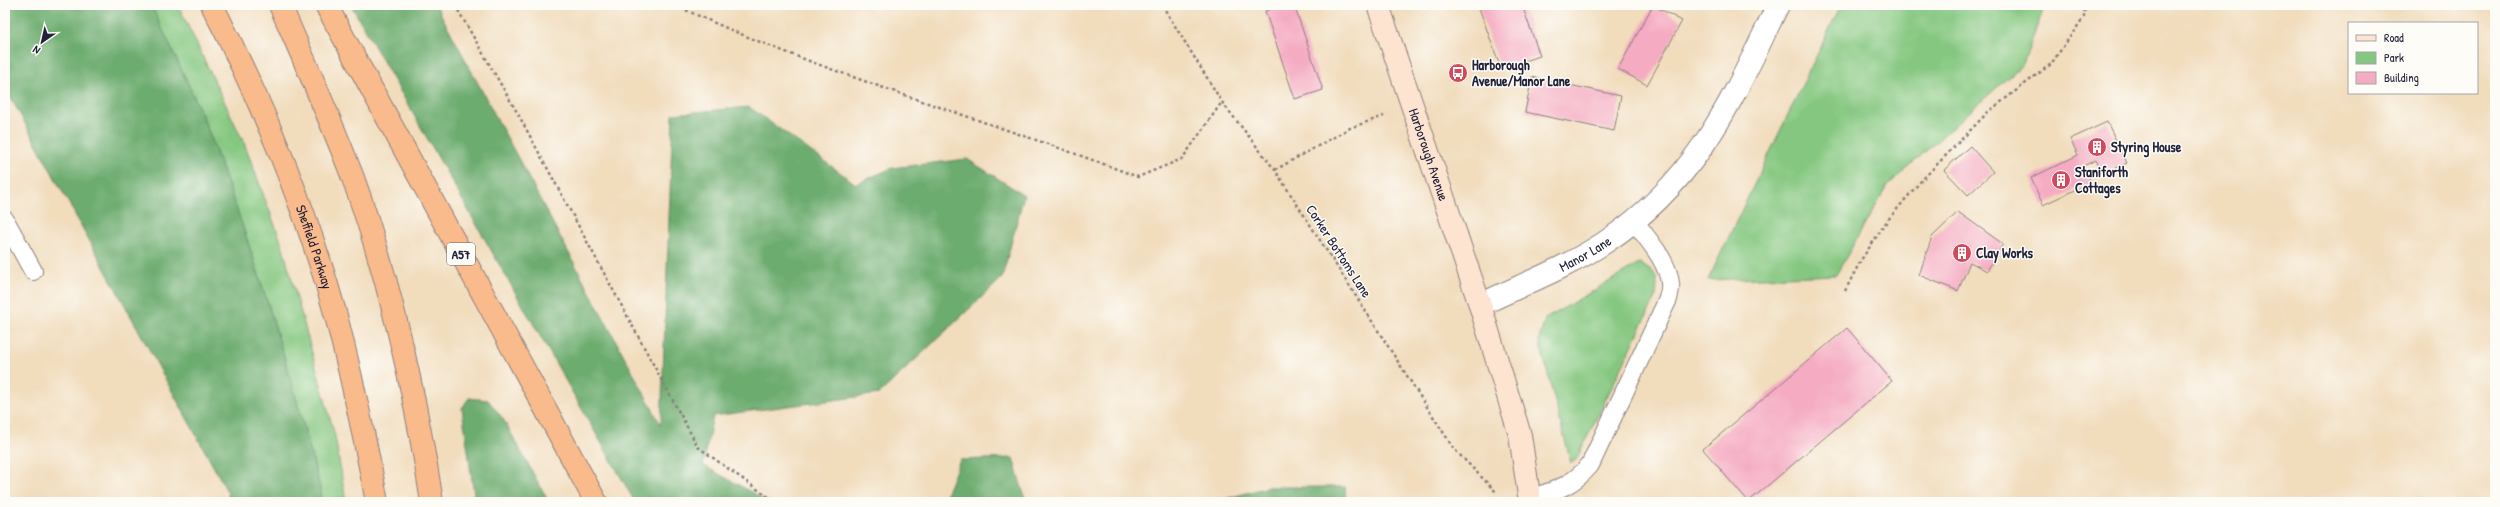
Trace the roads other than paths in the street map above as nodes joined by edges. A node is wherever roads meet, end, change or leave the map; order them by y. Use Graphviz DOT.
graph roads {
  1 [pos="212,5"];
  2 [pos="280,5"];
  3 [pos="326,5"];
  4 [pos="1378,5"];
  5 [pos="1778,5"];
  6 [pos="5,220"];
  7 [pos="1634,222"];
  8 [pos="33,271"];
  9 [pos="1480,305"];
  10 [pos="1530,500"];
  11 [pos="377,502"];
  12 [pos="432,502"];
  13 [pos="596,502"];
  1 -- 11 [label="highway, Sheffield Parkway"];
  2 -- 12 [label="highway"];
  3 -- 13 [label="highway, A57"];
  4 -- 9 [label="street, Harborough Avenue"];
  5 -- 7 [label="street, Manor Lane"];
  6 -- 8 [label="lane"];
  7 -- 9 [label="street, Manor Lane"];
  7 -- 10 [label="lane"];
  9 -- 10 [label="street"];
}
